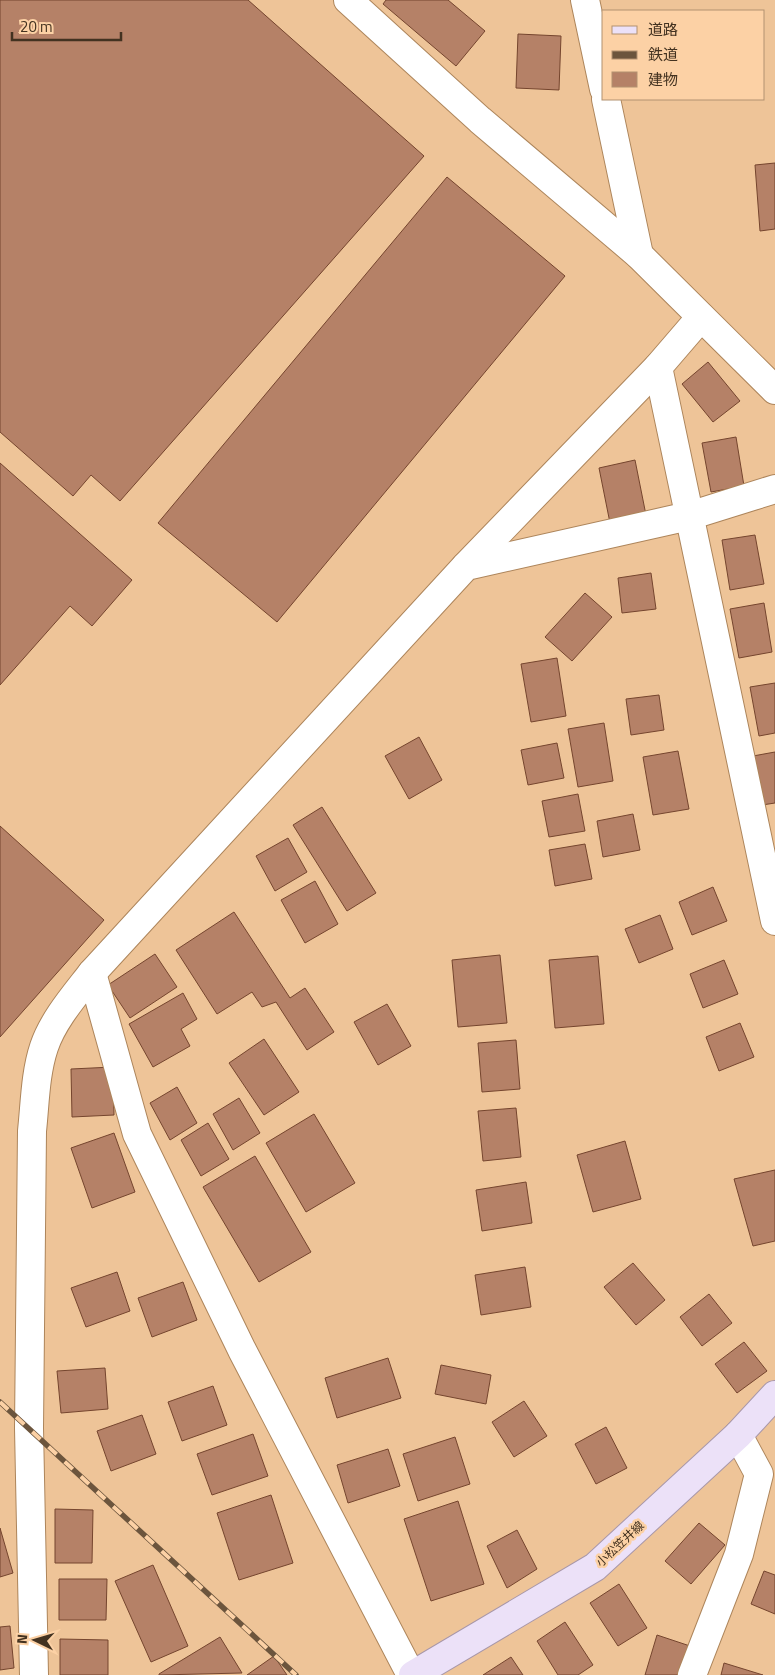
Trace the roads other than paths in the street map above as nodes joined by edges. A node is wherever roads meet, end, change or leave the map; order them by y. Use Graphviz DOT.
graph roads {
  1 [pos="348,0"];
  2 [pos="585,0"];
  3 [pos="602,80"];
  4 [pos="606,100"];
  5 [pos="639,255"];
  6 [pos="701,317"];
  7 [pos="658,367"];
  8 [pos="775,390"];
  9 [pos="775,489"];
  10 [pos="689,516"];
  11 [pos="466,566"];
  12 [pos="775,921"];
  13 [pos="92,973"];
  14 [pos="775,1395"];
  15 [pos="738,1434"];
  16 [pos="34,1675"];
  17 [pos="412,1675"];
  18 [pos="692,1675"];
  1 -- 5 [label="street"];
  2 -- 3 [label="street"];
  4 -- 5 [label="street"];
  5 -- 6 [label="street"];
  6 -- 7 [label="street"];
  6 -- 8 [label="street"];
  7 -- 10 [label="street"];
  7 -- 11 [label="street"];
  9 -- 10 [label="street"];
  10 -- 11 [label="street"];
  10 -- 12 [label="street"];
  11 -- 13 [label="street"];
  13 -- 16 [label="street"];
  13 -- 17 [label="street"];
  14 -- 15 [label="main road, 小松笠井線"];
  15 -- 17 [label="main road, 小松笠井線"];
  15 -- 18 [label="street"];
}
